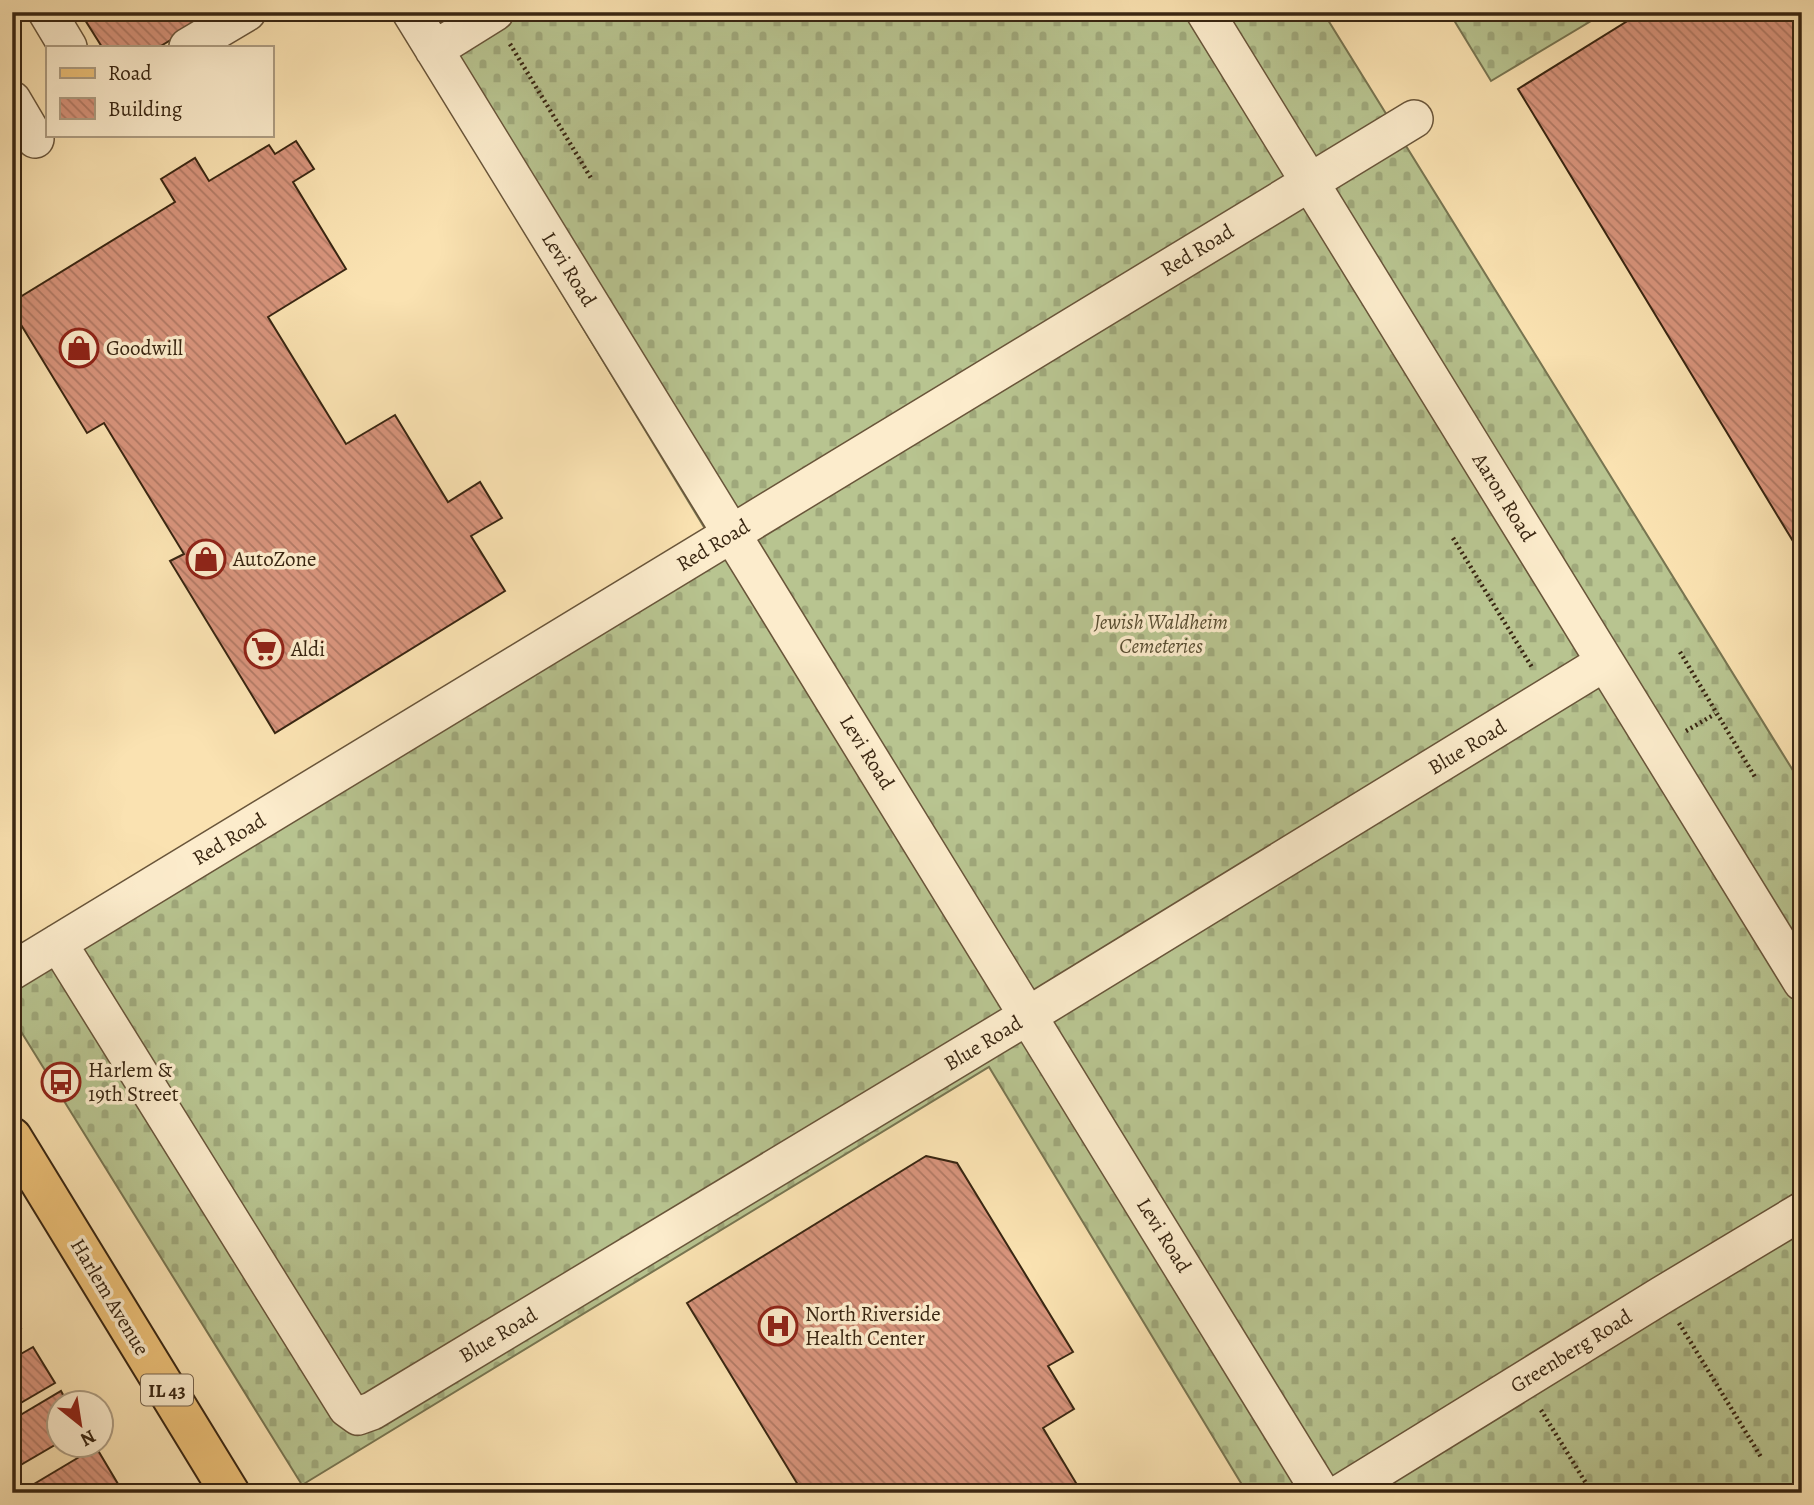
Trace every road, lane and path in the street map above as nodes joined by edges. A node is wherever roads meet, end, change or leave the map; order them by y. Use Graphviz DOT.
graph roads {
  1 [pos="47,12"];
  2 [pos="247,12"];
  3 [pos="411,12"];
  4 [pos="1205,12"];
  5 [pos="494,13"];
  6 [pos="67,46"];
  7 [pos="190,46"];
  8 [pos="434,50"];
  9 [pos="12,100"];
  10 [pos="1415,119"];
  11 [pos="32,141"];
  12 [pos="591,178"];
  13 [pos="1309,182"];
  14 [pos="732,533"];
  15 [pos="1452,538"];
  16 [pos="1680,652"];
  17 [pos="1605,663"];
  18 [pos="1550,696"];
  19 [pos="1755,777"];
  20 [pos="58,943"];
  21 [pos="12,971"];
  22 [pos="1802,982"];
  23 [pos="1029,1015"];
  24 [pos="12,1137"];
  25 [pos="1802,1211"];
  26 [pos="1662,1295"];
  27 [pos="1522,1380"];
  28 [pos="1761,1457"];
  29 [pos="230,1493"];
  30 [pos="1321,1493"];
  31 [pos="1340,1493"];
  32 [pos="1592,1493"];
  1 -- 6 [label="lane"];
  2 -- 7 [label="lane"];
  3 -- 8 [label="lane, Levi Road"];
  4 -- 13 [label="lane, Aaron Road"];
  5 -- 8 [label="lane"];
  5 -- 12 [label="path"];
  8 -- 14 [label="lane, Levi Road"];
  9 -- 11 [label="lane"];
  10 -- 13 [label="lane, Red Road"];
  13 -- 14 [label="lane, Red Road"];
  13 -- 17 [label="lane, Aaron Road"];
  14 -- 20 [label="lane, Red Road"];
  14 -- 23 [label="lane, Levi Road"];
  15 -- 18 [label="path"];
  16 -- 19 [label="path"];
  17 -- 18 [label="lane, Blue Road"];
  17 -- 22 [label="lane, Aaron Road"];
  18 -- 23 [label="lane, Blue Road"];
  20 -- 21 [label="lane, Red Road"];
  20 -- 23 [label="lane, Blue Road"];
  23 -- 30 [label="lane, Levi Road"];
  24 -- 29 [label="main road, Harlem Avenue / IL 43"];
  25 -- 26 [label="lane, Greenberg Road"];
  26 -- 27 [label="lane, Greenberg Road"];
  26 -- 28 [label="path"];
  27 -- 31 [label="lane, Greenberg Road"];
  27 -- 32 [label="path"];
}
